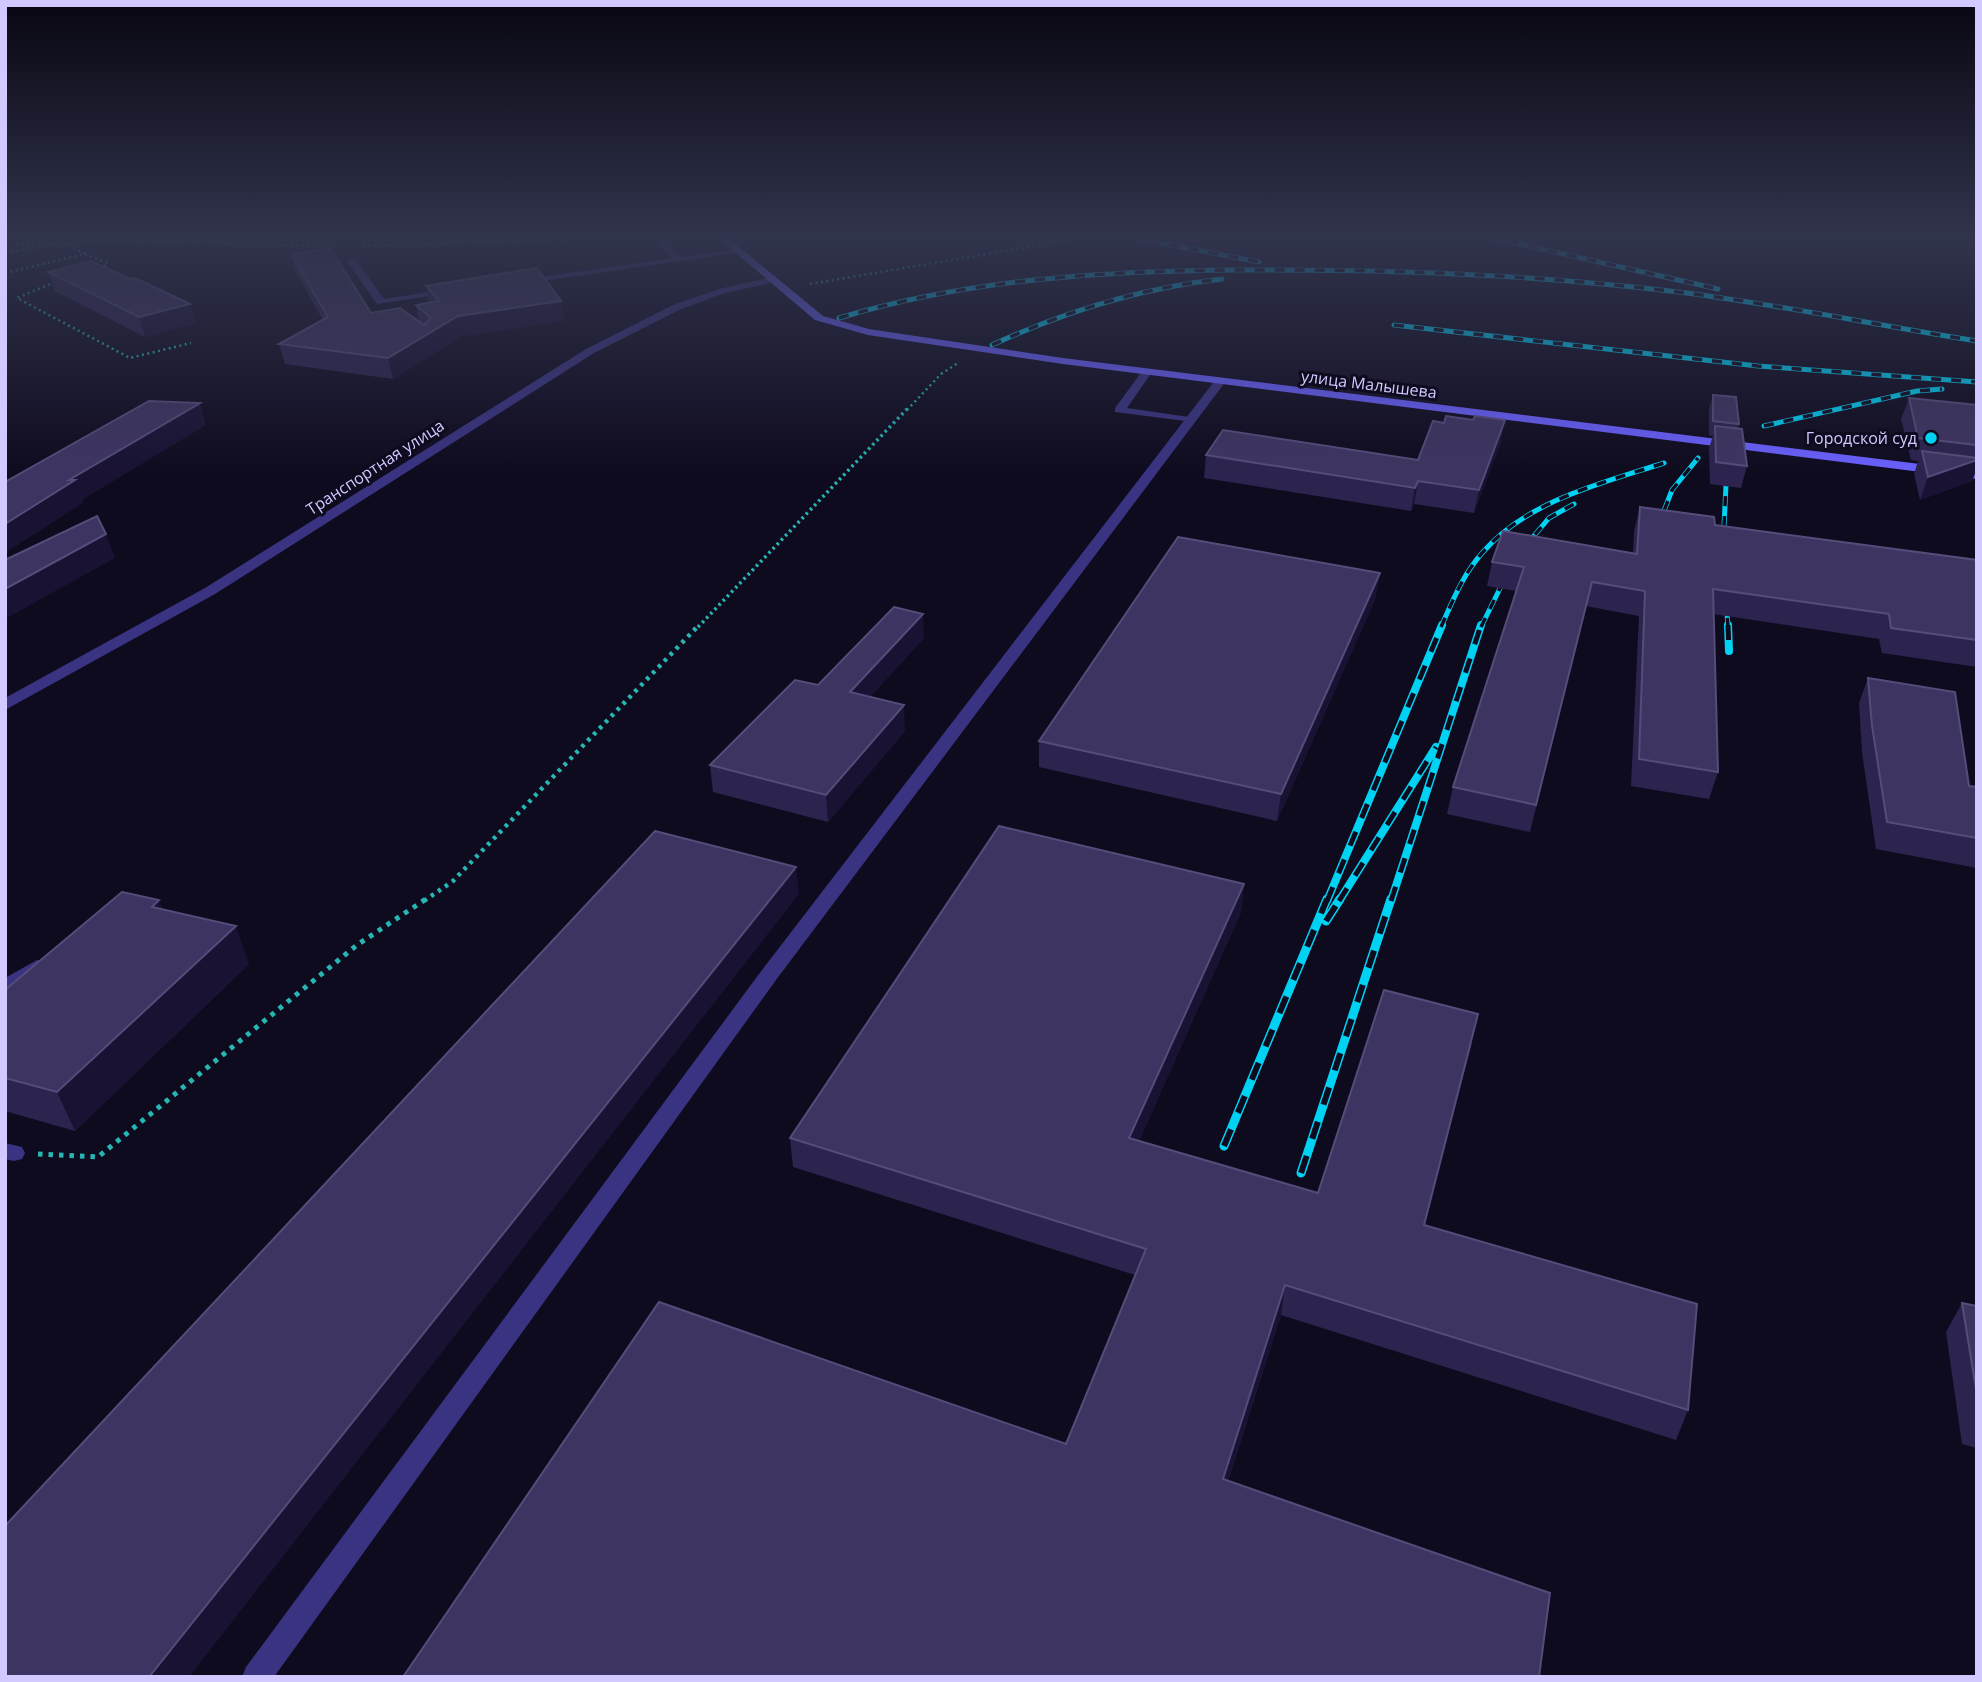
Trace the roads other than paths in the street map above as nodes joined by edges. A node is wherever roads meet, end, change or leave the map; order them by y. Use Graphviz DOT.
graph roads {
  1 [pos="660,315"];
  2 [pos="816,315"];
  3 [pos="1147,372"];
  4 [pos="1220,381"];
  5 [pos="1189,420"];
  6 [pos="1977,475"];
  7 [pos="5,705"];
  8 [pos="58,951"];
  9 [pos="5,988"];
  10 [pos="256,1677"];
  1 -- 7 [label="street, Транспортная улица"];
  2 -- 3 [label="main road, улица Малышева"];
  3 -- 4 [label="main road, улица Малышева"];
  3 -- 5 [label="street"];
  4 -- 5 [label="street"];
  4 -- 6 [label="main road, улица Малышева"];
  5 -- 10 [label="street"];
  8 -- 9 [label="street"];
}
